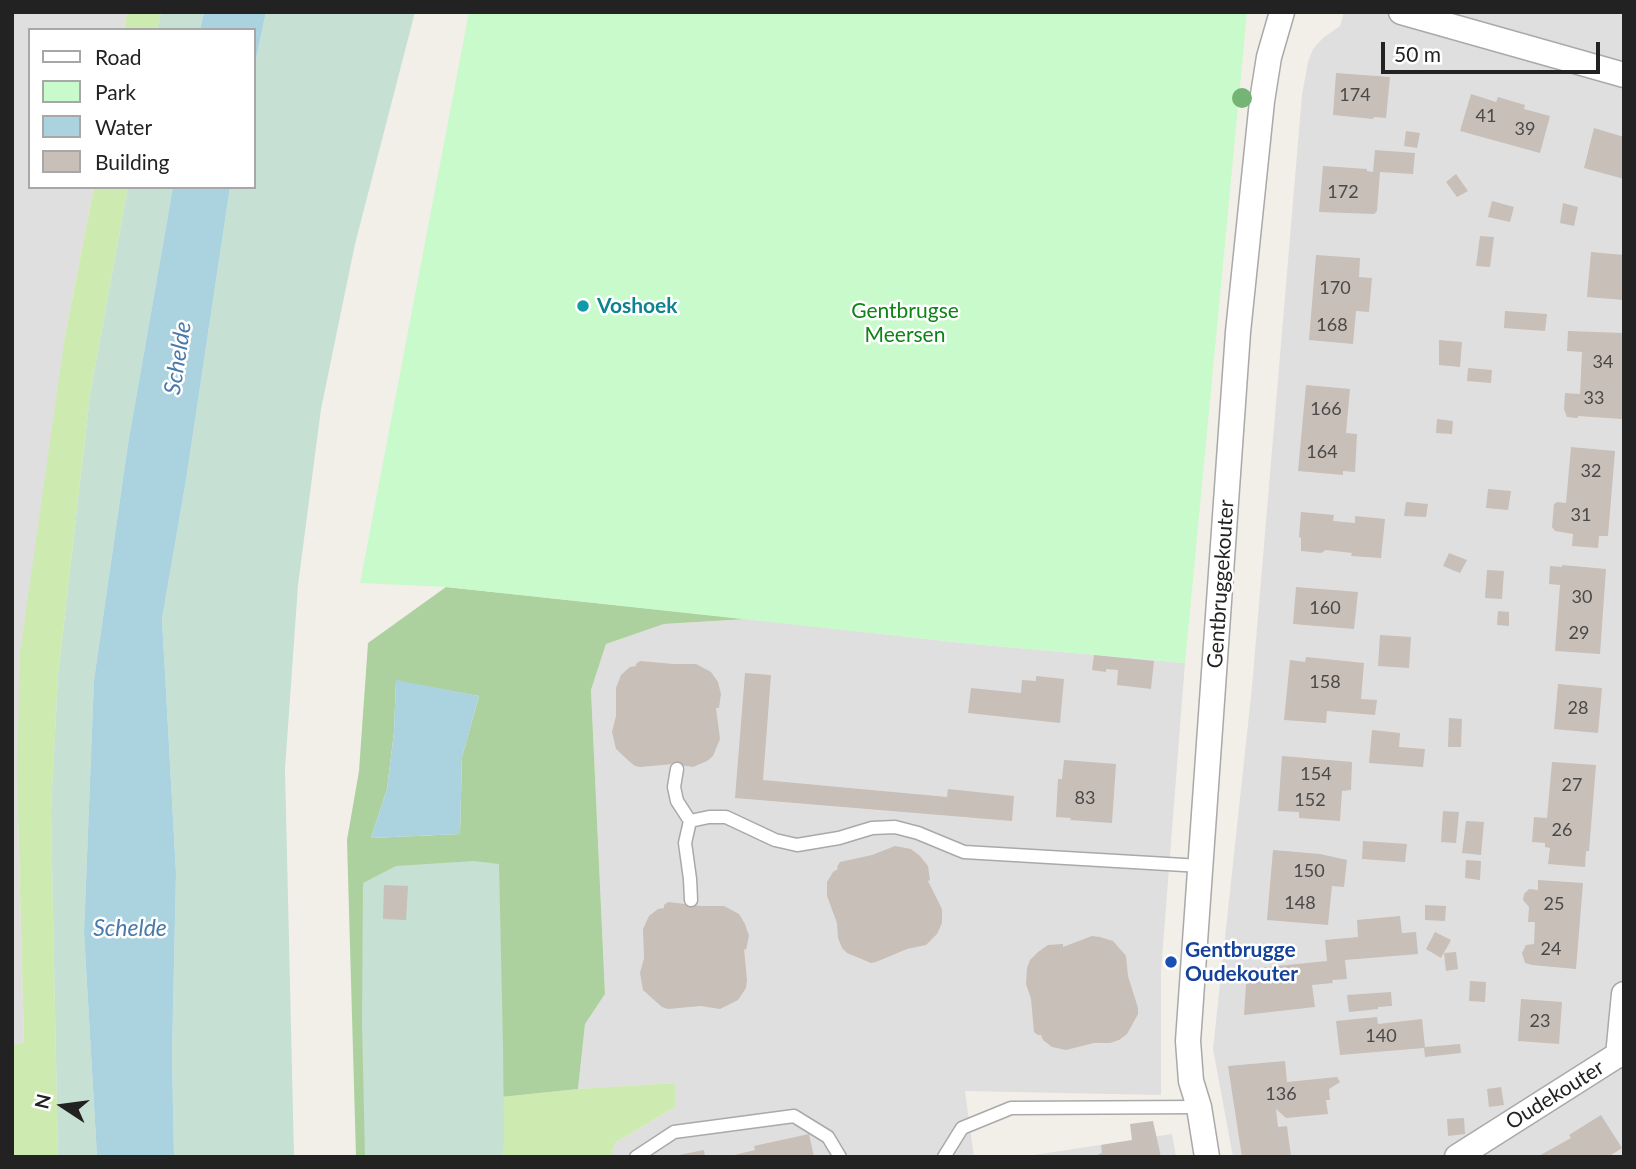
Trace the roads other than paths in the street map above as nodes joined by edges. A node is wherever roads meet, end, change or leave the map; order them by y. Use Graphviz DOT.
graph roads {
  1 [pos="1282,12"];
  2 [pos="1401,12"];
  3 [pos="1624,75"];
  4 [pos="677,769"];
  5 [pos="690,821"];
  6 [pos="1200,866"];
  7 [pos="691,900"];
  8 [pos="1624,994"];
  9 [pos="1621,1053"];
  10 [pos="1199,1107"];
  11 [pos="636,1157"];
  12 [pos="840,1157"];
  13 [pos="944,1157"];
  14 [pos="1207,1157"];
  15 [pos="1457,1157"];
  1 -- 6 [label="street, Gentbruggekouter"];
  2 -- 3 [label="street"];
  4 -- 5 [label="lane"];
  5 -- 6 [label="lane"];
  5 -- 7 [label="lane"];
  6 -- 10 [label="street, Gentbruggekouter"];
  8 -- 9 [label="street, Oudekouter"];
  9 -- 15 [label="street, Oudekouter"];
  10 -- 13 [label="lane"];
  10 -- 14 [label="street, Gentbruggekouter"];
  11 -- 12 [label="lane"];
}
